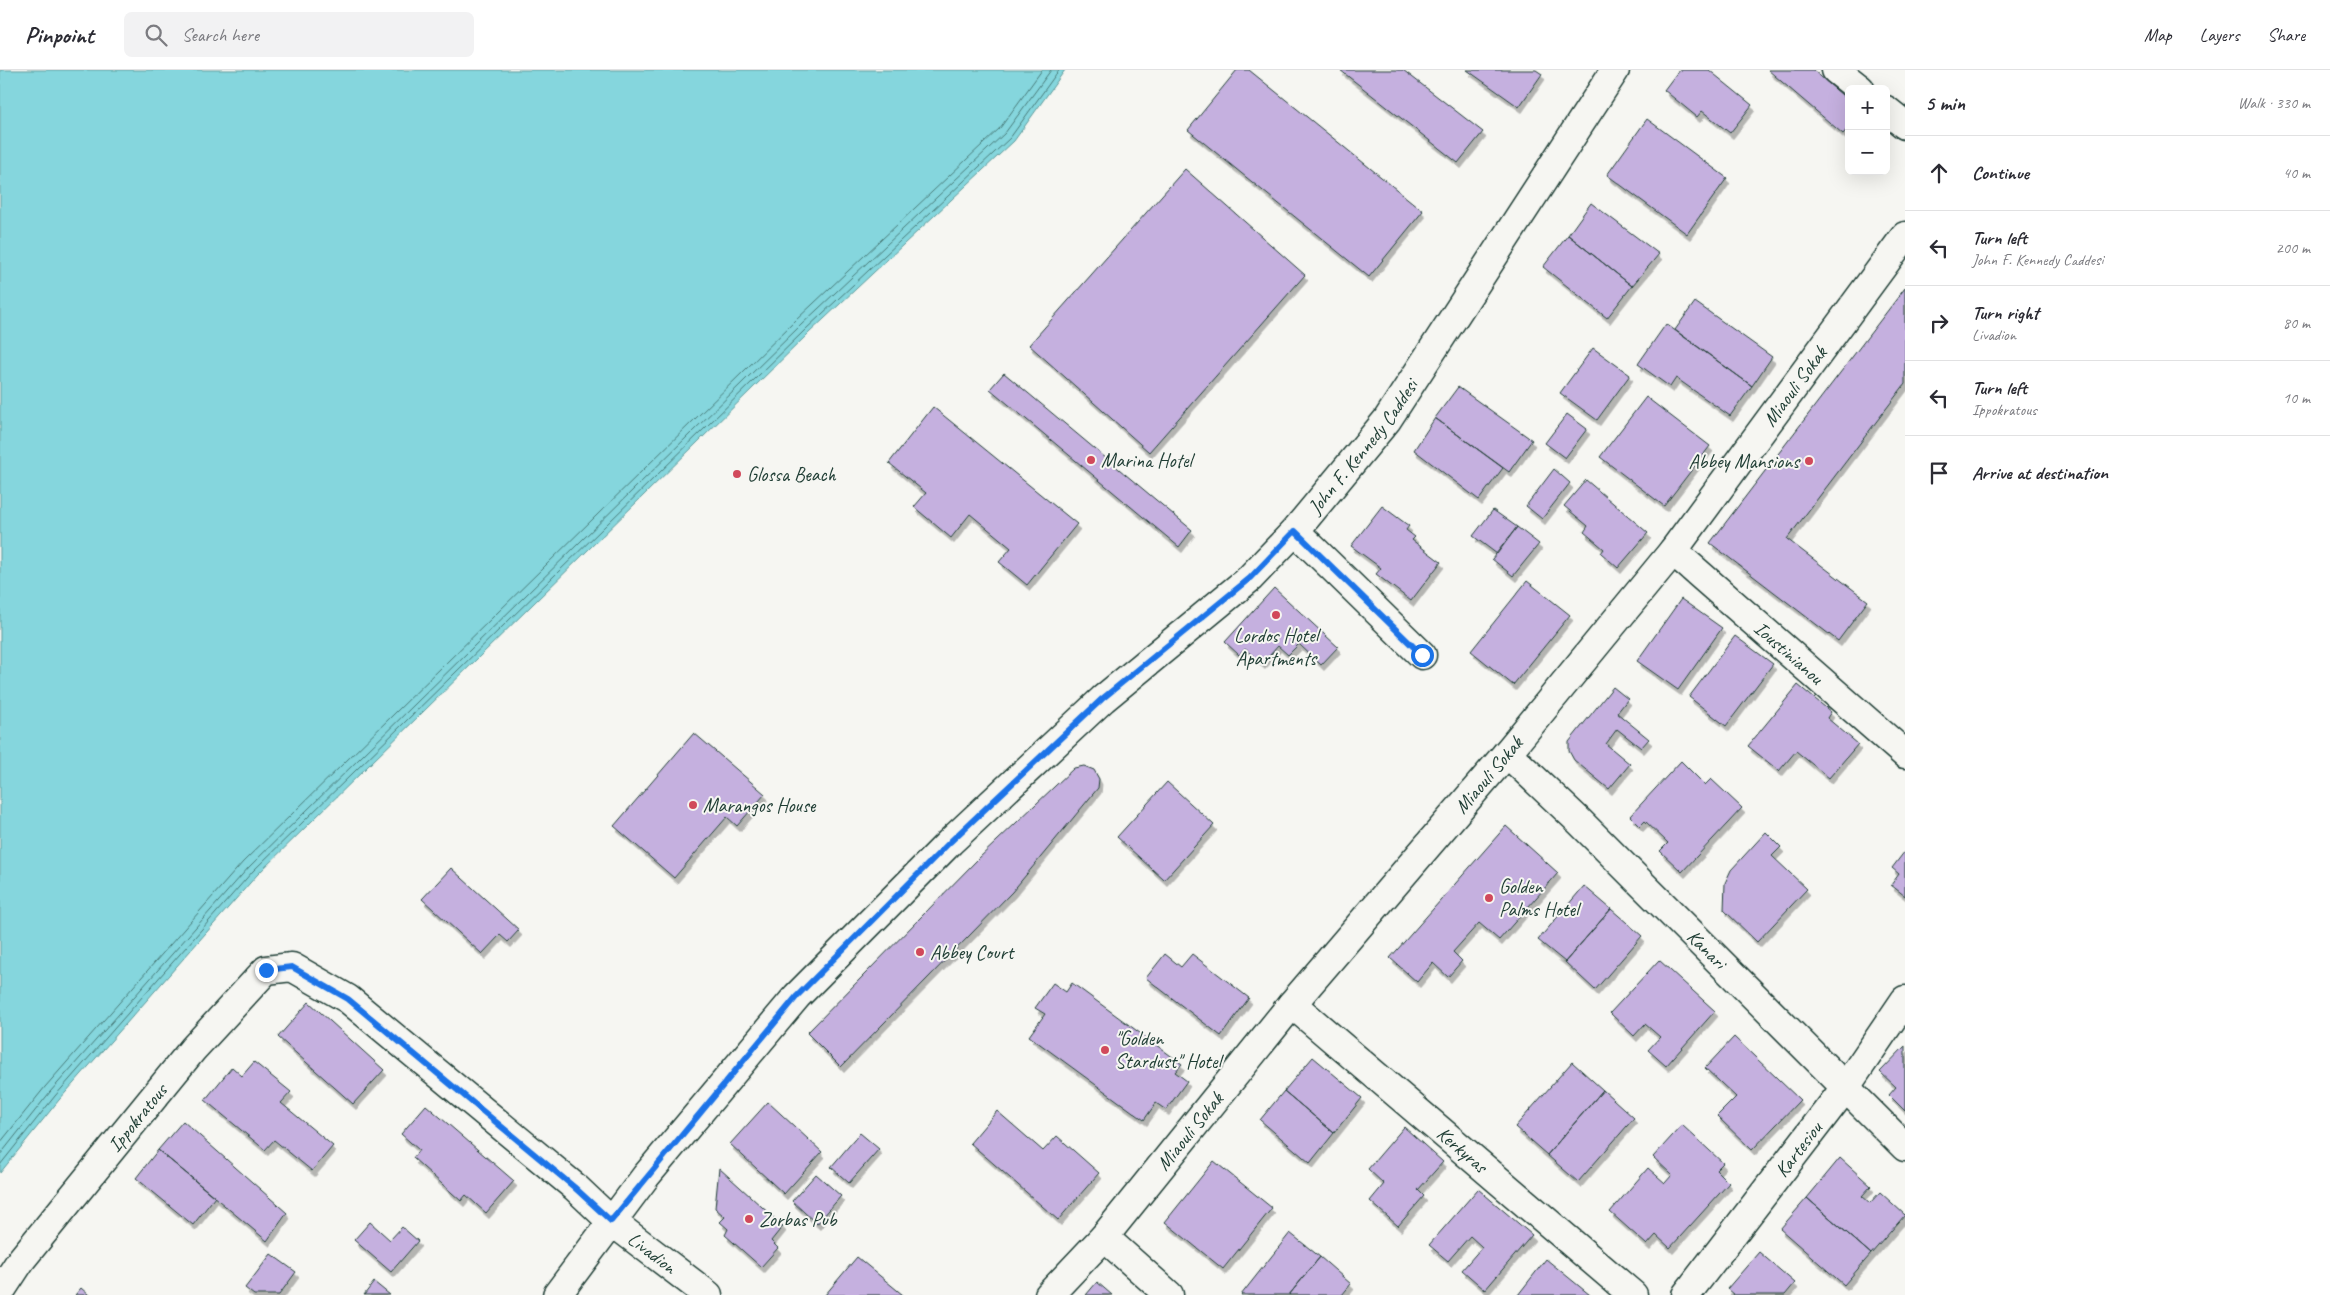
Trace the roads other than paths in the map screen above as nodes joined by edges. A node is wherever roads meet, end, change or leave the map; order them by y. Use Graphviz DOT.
graph roads {
  1 [pos="1615,70"];
  2 [pos="1836,70"];
  3 [pos="1855,85"];
  4 [pos="1890,113"];
  5 [pos="1905,125"];
  6 [pos="1905,236"];
  7 [pos="1295,531"];
  8 [pos="1673,550"];
  9 [pos="1422,655"];
  10 [pos="1507,753"];
  11 [pos="1905,754"];
  12 [pos="292,967"];
  13 [pos="1905,1000"];
  14 [pos="1292,1004"];
  15 [pos="1845,1088"];
  16 [pos="1905,1146"];
  17 [pos="611,1221"];
  18 [pos="1104,1237"];
  19 [pos="0,1292"];
  20 [pos="557,1295"];
  21 [pos="708,1295"];
  22 [pos="1049,1295"];
  23 [pos="1169,1295"];
  24 [pos="1633,1295"];
  25 [pos="1686,1295"];
  1 -- 7 [label="street, John F. Kennedy Caddesi"];
  2 -- 3 [label="street"];
  4 -- 5 [label="street"];
  6 -- 8 [label="street, Miaouli Sokak"];
  7 -- 9 [label="street"];
  7 -- 17 [label="street, John F. Kennedy Caddesi"];
  8 -- 10 [label="street, Miaouli Sokak"];
  8 -- 11 [label="street, Ioustinianou"];
  10 -- 14 [label="street, Miaouli Sokak"];
  10 -- 15 [label="street, Kanari"];
  12 -- 17 [label="street, Livadion"];
  12 -- 19 [label="street, Ippokratous"];
  13 -- 15 [label="street, Kartesiou"];
  14 -- 18 [label="street, Miaouli Sokak"];
  14 -- 24 [label="street, Kerkyras"];
  15 -- 16 [label="street, Kanari"];
  15 -- 25 [label="street, Kartesiou"];
  17 -- 20 [label="street, John F. Kennedy Caddesi"];
  17 -- 21 [label="street, Livadion"];
  18 -- 22 [label="street, Miaouli Sokak"];
  18 -- 23 [label="street"];
}
